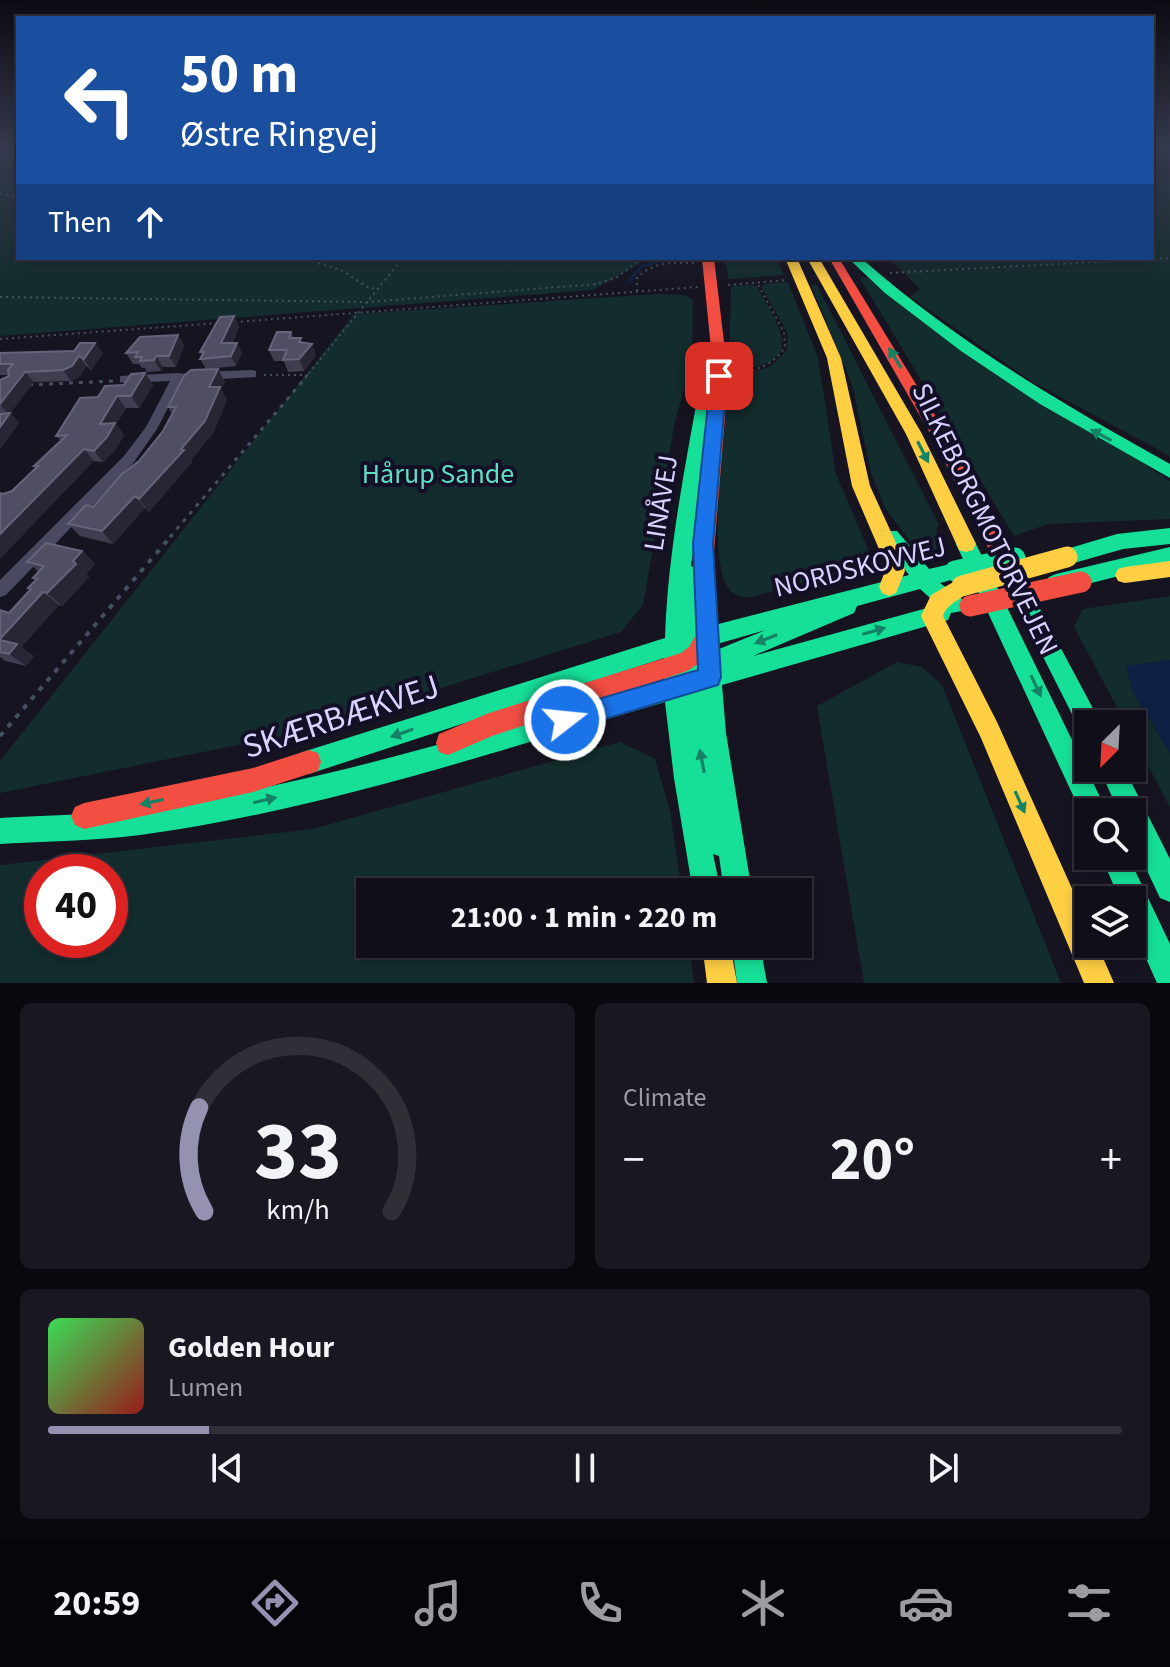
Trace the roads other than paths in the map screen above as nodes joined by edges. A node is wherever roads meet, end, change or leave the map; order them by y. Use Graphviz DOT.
graph roads {
  1 [pos="792,260"];
  2 [pos="814,260"];
  3 [pos="834,260"];
  4 [pos="856,260"];
  5 [pos="703,261"];
  6 [pos="715,328"];
  7 [pos="252,374"];
  8 [pos="178,377"];
  9 [pos="124,379"];
  10 [pos="1170,472"];
  11 [pos="874,515"];
  12 [pos="1170,536"];
  13 [pos="1170,555"];
  14 [pos="1170,569"];
  15 [pos="923,578"];
  16 [pos="958,579"];
  17 [pos="1078,579"];
  18 [pos="889,587"];
  19 [pos="0,590"];
  20 [pos="941,597"];
  21 [pos="969,606"];
  22 [pos="932,616"];
  23 [pos="692,663"];
  24 [pos="1082,710"];
  25 [pos="1118,782"];
  26 [pos="1087,798"];
  27 [pos="21,829"];
  28 [pos="0,831"];
  29 [pos="1120,870"];
  30 [pos="706,878"];
  31 [pos="733,878"];
  32 [pos="1170,888"];
  33 [pos="718,958"];
  34 [pos="1170,977"];
  35 [pos="722,983"];
  36 [pos="1099,983"];
  1 -- 11 [label="main road"];
  2 -- 26 [label="main road, SILKEBORGMOTORVEJEN, one-way"];
  24 -- 3 [label="main road, SILKEBORGMOTORVEJEN, one-way"];
  10 -- 4 [label="main road, one-way"];
  5 -- 6 [label="main road, LINÅVEJ"];
  6 -- 23 [label="main road, LINÅVEJ"];
  6 -- 23 [label="main road, LINÅVEJ"];
  7 -- 8 [label="street"];
  8 -- 9 [label="street"];
  8 -- 19 [label="street"];
  11 -- 15 [label="main road"];
  11 -- 18 [label="main road"];
  12 -- 16 [label="main road, bridge"];
  13 -- 17 [label="main road"];
  14 -- 17 [label="main road"];
  15 -- 16 [label="main road, NORDSKOVVEJ"];
  15 -- 18 [label="main road, NORDSKOVVEJ"];
  15 -- 20 [label="main road"];
  16 -- 20 [label="main road"];
  17 -- 21 [label="main road, bridge"];
  18 -- 23 [label="main road, NORDSKOVVEJ"];
  18 -- 23 [label="main road, one-way"];
  20 -- 21 [label="main road"];
  20 -- 22 [label="main road"];
  21 -- 22 [label="main road"];
  23 -- 22 [label="main road, one-way"];
  22 -- 36 [label="main road, one-way"];
  27 -- 23 [label="main road, SKÆRBÆKVEJ, one-way"];
  23 -- 27 [label="main road, SKÆRBÆKVEJ, one-way"];
  23 -- 30 [label="main road"];
  31 -- 23 [label="main road, one-way"];
  25 -- 32 [label="main road"];
  27 -- 28 [label="main road, SKÆRBÆKVEJ"];
  29 -- 34 [label="main road"];
  33 -- 35 [label="main road"];
}
